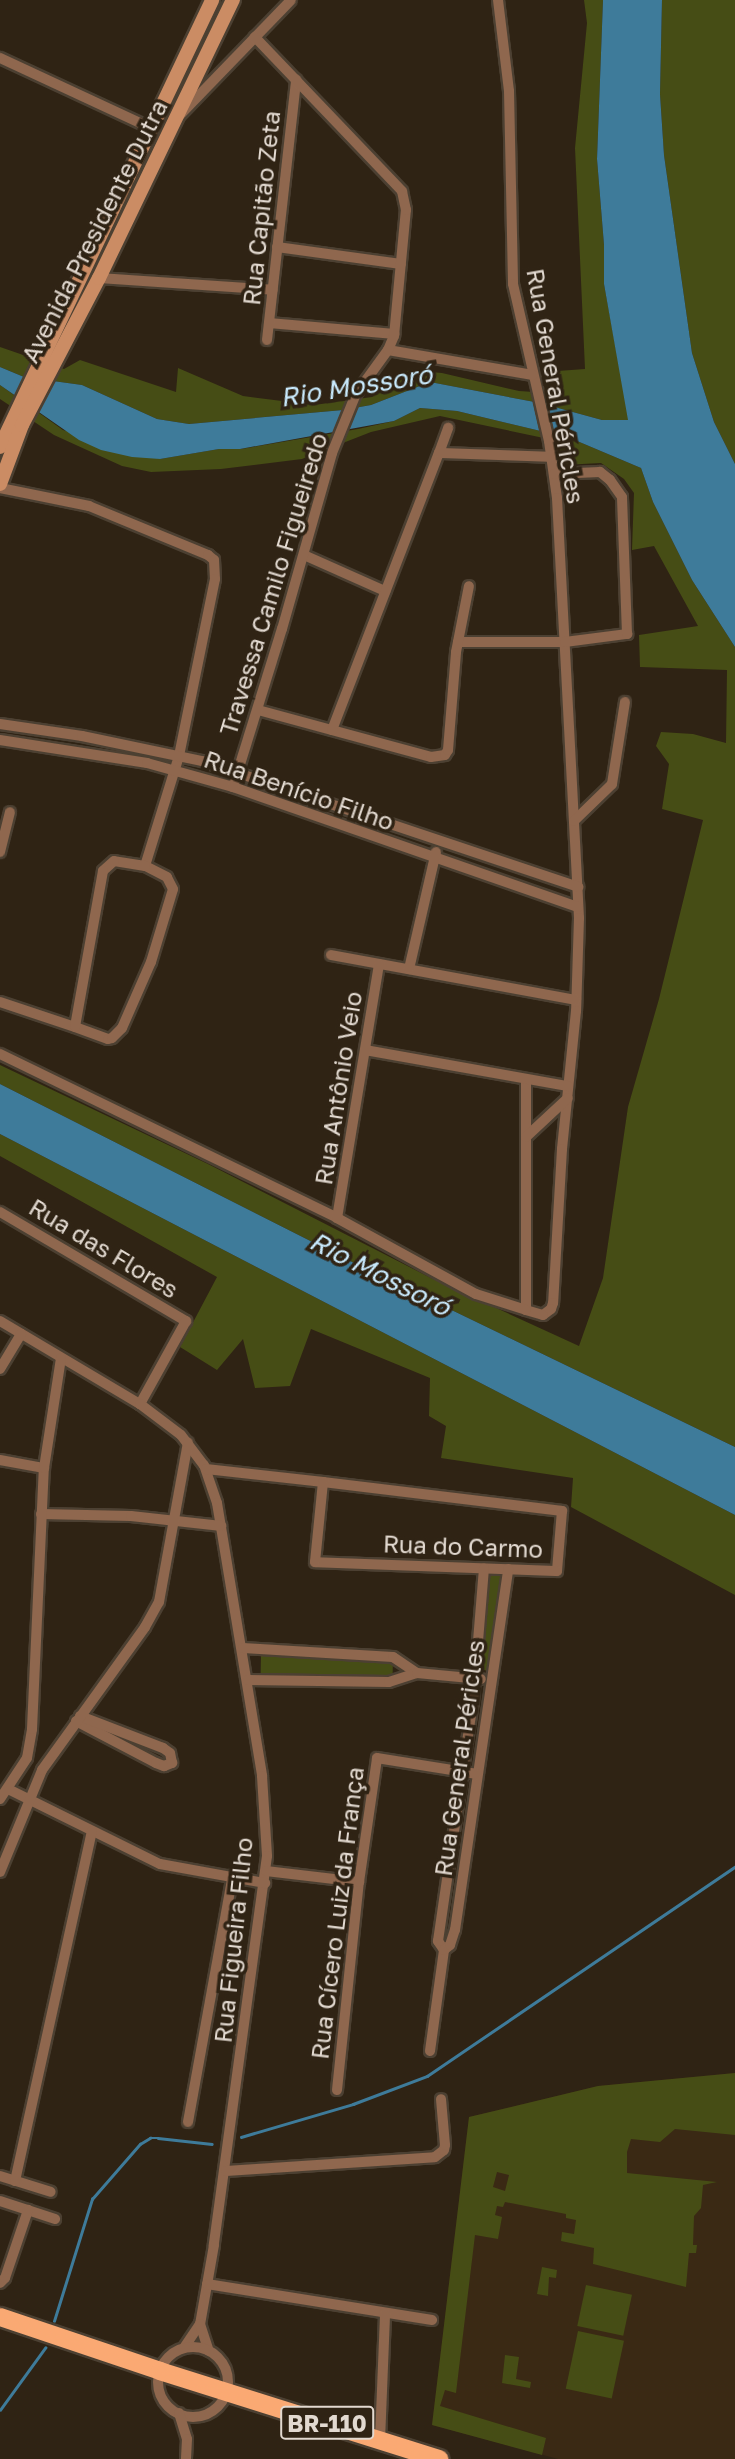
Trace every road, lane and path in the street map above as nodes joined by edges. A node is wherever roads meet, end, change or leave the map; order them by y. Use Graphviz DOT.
graph roads {
  1 [pos="212,0"];
  2 [pos="233,0"];
  3 [pos="291,0"];
  4 [pos="498,0"];
  5 [pos="255,37"];
  6 [pos="0,58"];
  7 [pos="296,80"];
  8 [pos="177,119"];
  9 [pos="153,129"];
  10 [pos="124,191"];
  11 [pos="138,199"];
  12 [pos="277,247"];
  13 [pos="401,264"];
  14 [pos="99,278"];
  15 [pos="273,290"];
  16 [pos="269,323"];
  17 [pos="395,334"];
  18 [pos="267,340"];
  19 [pos="388,350"];
  20 [pos="47,363"];
  21 [pos="535,380"];
  22 [pos="18,423"];
  23 [pos="448,428"];
  24 [pos="0,447"];
  25 [pos="439,453"];
  26 [pos="551,457"];
  27 [pos="554,474"];
  28 [pos="0,486"];
  29 [pos="304,555"];
  30 [pos="469,586"];
  31 [pos="385,591"];
  32 [pos="457,642"];
  33 [pos="565,642"];
  34 [pos="625,702"];
  35 [pos="258,710"];
  36 [pos="0,724"];
  37 [pos="332,730"];
  38 [pos="101,739"];
  39 [pos="0,740"];
  40 [pos="98,754"];
  41 [pos="178,755"];
  42 [pos="174,770"];
  43 [pos="237,772"];
  44 [pos="233,787"];
  45 [pos="10,813"];
  46 [pos="574,821"];
  47 [pos="438,842"];
  48 [pos="0,852"];
  49 [pos="435,858"];
  50 [pos="145,866"];
  51 [pos="578,887"];
  52 [pos="578,907"];
  53 [pos="331,956"];
  54 [pos="379,964"];
  55 [pos="409,970"];
  56 [pos="576,1000"];
  57 [pos="0,1002"];
  58 [pos="75,1027"];
  59 [pos="365,1050"];
  60 [pos="0,1054"];
  61 [pos="526,1080"];
  62 [pos="568,1092"];
  63 [pos="526,1137"];
  64 [pos="0,1212"];
  65 [pos="338,1218"];
  66 [pos="526,1310"];
  67 [pos="0,1321"];
  68 [pos="21,1334"];
  69 [pos="61,1358"];
  70 [pos="0,1369"];
  71 [pos="140,1404"];
  72 [pos="188,1443"];
  73 [pos="0,1460"];
  74 [pos="44,1468"];
  75 [pos="206,1469"];
  76 [pos="323,1482"];
  77 [pos="41,1514"];
  78 [pos="175,1521"];
  79 [pos="221,1526"];
  80 [pos="484,1568"];
  81 [pos="508,1569"];
  82 [pos="243,1648"];
  83 [pos="417,1673"];
  84 [pos="475,1679"];
  85 [pos="248,1680"];
  86 [pos="491,1680"];
  87 [pos="78,1719"];
  88 [pos="464,1773"];
  89 [pos="477,1774"];
  90 [pos="8,1789"];
  91 [pos="0,1799"];
  92 [pos="29,1799"];
  93 [pos="92,1831"];
  94 [pos="0,1872"];
  95 [pos="233,1875"];
  96 [pos="266,1877"];
  97 [pos="359,1882"];
  98 [pos="444,1950"];
  99 [pos="430,2051"];
  100 [pos="337,2090"];
  101 [pos="441,2099"];
  102 [pos="188,2122"];
  103 [pos="226,2171"];
  104 [pos="0,2176"];
  105 [pos="15,2181"];
  106 [pos="51,2192"];
  107 [pos="0,2201"];
  108 [pos="28,2210"];
  109 [pos="55,2219"];
  110 [pos="4,2269"];
  111 [pos="0,2283"];
  112 [pos="207,2284"];
  113 [pos="385,2313"];
  114 [pos="0,2317"];
  115 [pos="432,2320"];
  116 [pos="200,2324"];
  117 [pos="184,2348"];
  118 [pos="209,2351"];
  119 [pos="160,2371"];
  120 [pos="227,2392"];
  121 [pos="179,2413"];
  122 [pos="208,2414"];
  123 [pos="187,2439"];
  124 [pos="380,2440"];
  125 [pos="186,2459"];
  126 [pos="439,2459"];
  1 -- 9 [label="main road, Avenida Presidente Dutra"];
  2 -- 8 [label="main road, Avenida Presidente Dutra"];
  3 -- 5 [label="street"];
  4 -- 21 [label="street, Rua General Péricles"];
  5 -- 7 [label="street"];
  5 -- 8 [label="street"];
  6 -- 9 [label="street"];
  7 -- 12 [label="street, Rua Capitão Zeta"];
  7 -- 13 [label="street, Travessa Camilo Figueiredo"];
  8 -- 11 [label="main road, Avenida Presidente Dutra"];
  9 -- 10 [label="main road, Avenida Presidente Dutra"];
  10 -- 11 [label="main road"];
  10 -- 20 [label="main road, Avenida Presidente Dutra"];
  11 -- 14 [label="main road, Avenida Presidente Dutra"];
  12 -- 13 [label="street"];
  12 -- 15 [label="street, Rua Capitão Zeta"];
  13 -- 17 [label="street, Travessa Camilo Figueiredo"];
  14 -- 15 [label="street"];
  14 -- 20 [label="main road, Avenida Presidente Dutra"];
  15 -- 16 [label="street, Rua Capitão Zeta"];
  16 -- 17 [label="street"];
  16 -- 18 [label="street, Rua Capitão Zeta"];
  17 -- 19 [label="street, Travessa Camilo Figueiredo"];
  19 -- 21 [label="street"];
  19 -- 29 [label="street, Travessa Camilo Figueiredo"];
  20 -- 22 [label="main road, Avenida Presidente Dutra"];
  21 -- 26 [label="street, Rua General Péricles"];
  22 -- 24 [label="main road, Avenida Presidente Dutra"];
  22 -- 28 [label="main road, Avenida Presidente Dutra"];
  23 -- 25 [label="street"];
  25 -- 26 [label="street"];
  25 -- 31 [label="street"];
  26 -- 27 [label="street, Rua General Péricles"];
  27 -- 33 [label="street, Rua General Péricles"];
  27 -- 33 [label="street"];
  28 -- 41 [label="street"];
  29 -- 31 [label="street"];
  29 -- 35 [label="street, Travessa Camilo Figueiredo"];
  30 -- 32 [label="street"];
  31 -- 37 [label="street"];
  32 -- 33 [label="street"];
  32 -- 37 [label="street"];
  33 -- 46 [label="street, Rua General Péricles"];
  34 -- 46 [label="street"];
  35 -- 37 [label="street"];
  35 -- 43 [label="street, Travessa Camilo Figueiredo"];
  36 -- 38 [label="street, Rua Benício Filho"];
  38 -- 40 [label="street"];
  38 -- 41 [label="street, Rua Benício Filho"];
  39 -- 40 [label="street, Rua Benício Filho"];
  40 -- 42 [label="street, Rua Benício Filho"];
  41 -- 42 [label="street"];
  41 -- 43 [label="street, Rua Benício Filho"];
  42 -- 44 [label="street, Rua Benício Filho"];
  42 -- 50 [label="street"];
  43 -- 44 [label="street, Travessa Camilo Figueiredo"];
  43 -- 47 [label="street, Rua Benício Filho"];
  44 -- 49 [label="street, Rua Benício Filho"];
  45 -- 48 [label="street"];
  46 -- 51 [label="street, Rua General Péricles"];
  47 -- 49 [label="street"];
  47 -- 51 [label="street, Rua Benício Filho"];
  49 -- 52 [label="street, Rua Benício Filho"];
  49 -- 55 [label="street"];
  50 -- 58 [label="street"];
  50 -- 58 [label="street"];
  51 -- 52 [label="street, Rua General Péricles"];
  52 -- 56 [label="street, Rua General Péricles"];
  53 -- 54 [label="street"];
  54 -- 55 [label="street"];
  54 -- 59 [label="street, Rua Antônio Veio"];
  55 -- 56 [label="street"];
  56 -- 62 [label="street, Rua General Péricles"];
  57 -- 58 [label="street"];
  59 -- 61 [label="street"];
  59 -- 65 [label="street, Rua Antônio Veio"];
  60 -- 65 [label="street"];
  61 -- 62 [label="street"];
  61 -- 63 [label="street"];
  62 -- 63 [label="street"];
  62 -- 66 [label="street, Rua General Péricles"];
  63 -- 66 [label="street"];
  64 -- 71 [label="street, Rua das Flores"];
  65 -- 66 [label="street"];
  67 -- 68 [label="street, Rua Figueira Filho"];
  68 -- 69 [label="street, Rua Figueira Filho"];
  68 -- 70 [label="street"];
  69 -- 71 [label="street, Rua Figueira Filho"];
  69 -- 74 [label="street"];
  71 -- 72 [label="street, Rua Figueira Filho"];
  72 -- 75 [label="street, Rua Figueira Filho"];
  72 -- 78 [label="street"];
  73 -- 74 [label="street"];
  74 -- 77 [label="street"];
  75 -- 76 [label="street, Rua do Carmo"];
  75 -- 79 [label="street, Rua Figueira Filho"];
  76 -- 80 [label="street, Rua do Carmo"];
  76 -- 81 [label="street, Rua do Carmo"];
  77 -- 78 [label="street"];
  77 -- 90 [label="street"];
  78 -- 79 [label="street"];
  78 -- 87 [label="street"];
  79 -- 82 [label="street, Rua Figueira Filho"];
  80 -- 81 [label="street, Rua do Carmo"];
  80 -- 84 [label="street, Rua General Péricles"];
  81 -- 86 [label="street, Rua General Péricles"];
  82 -- 83 [label="street"];
  82 -- 85 [label="street, Rua Figueira Filho"];
  83 -- 84 [label="street"];
  83 -- 85 [label="street"];
  84 -- 86 [label="street"];
  84 -- 88 [label="street, Rua General Péricles"];
  85 -- 96 [label="street, Rua Figueira Filho"];
  86 -- 89 [label="street, Rua General Péricles"];
  87 -- 87 [label="street"];
  87 -- 92 [label="street"];
  88 -- 89 [label="street, Rua Cícero Luiz da França"];
  88 -- 97 [label="street, Rua Cícero Luiz da França"];
  88 -- 98 [label="street, Rua General Péricles"];
  89 -- 98 [label="street, Rua General Péricles"];
  90 -- 91 [label="street"];
  90 -- 92 [label="street"];
  92 -- 93 [label="street"];
  92 -- 94 [label="street"];
  93 -- 95 [label="street"];
  93 -- 105 [label="street"];
  95 -- 96 [label="street"];
  95 -- 102 [label="street, Rua Figueira Filho"];
  96 -- 97 [label="street"];
  96 -- 103 [label="street, Rua Figueira Filho"];
  97 -- 100 [label="street, Rua Cícero Luiz da França"];
  98 -- 99 [label="street, Rua General Péricles"];
  101 -- 103 [label="street"];
  103 -- 112 [label="street, Rua Figueira Filho"];
  104 -- 105 [label="street"];
  105 -- 106 [label="street"];
  107 -- 108 [label="street"];
  108 -- 109 [label="street"];
  108 -- 110 [label="street"];
  110 -- 111 [label="street"];
  112 -- 113 [label="street"];
  112 -- 116 [label="street, Rua Figueira Filho"];
  113 -- 115 [label="street"];
  113 -- 124 [label="street"];
  114 -- 119 [label="main road, BR-110"];
  116 -- 117 [label="street, Rua Figueira Filho"];
  116 -- 118 [label="street, Rua Figueira Filho"];
  117 -- 118 [label="street"];
  117 -- 119 [label="street, Rua Figueira Filho"];
  118 -- 120 [label="street, Rua Figueira Filho"];
  119 -- 120 [label="main road, BR-110"];
  119 -- 121 [label="street"];
  120 -- 122 [label="street"];
  120 -- 124 [label="main road, BR-110"];
  121 -- 122 [label="street"];
  121 -- 123 [label="street"];
  122 -- 123 [label="street"];
  123 -- 125 [label="street"];
  124 -- 126 [label="main road, BR-110"];
}
